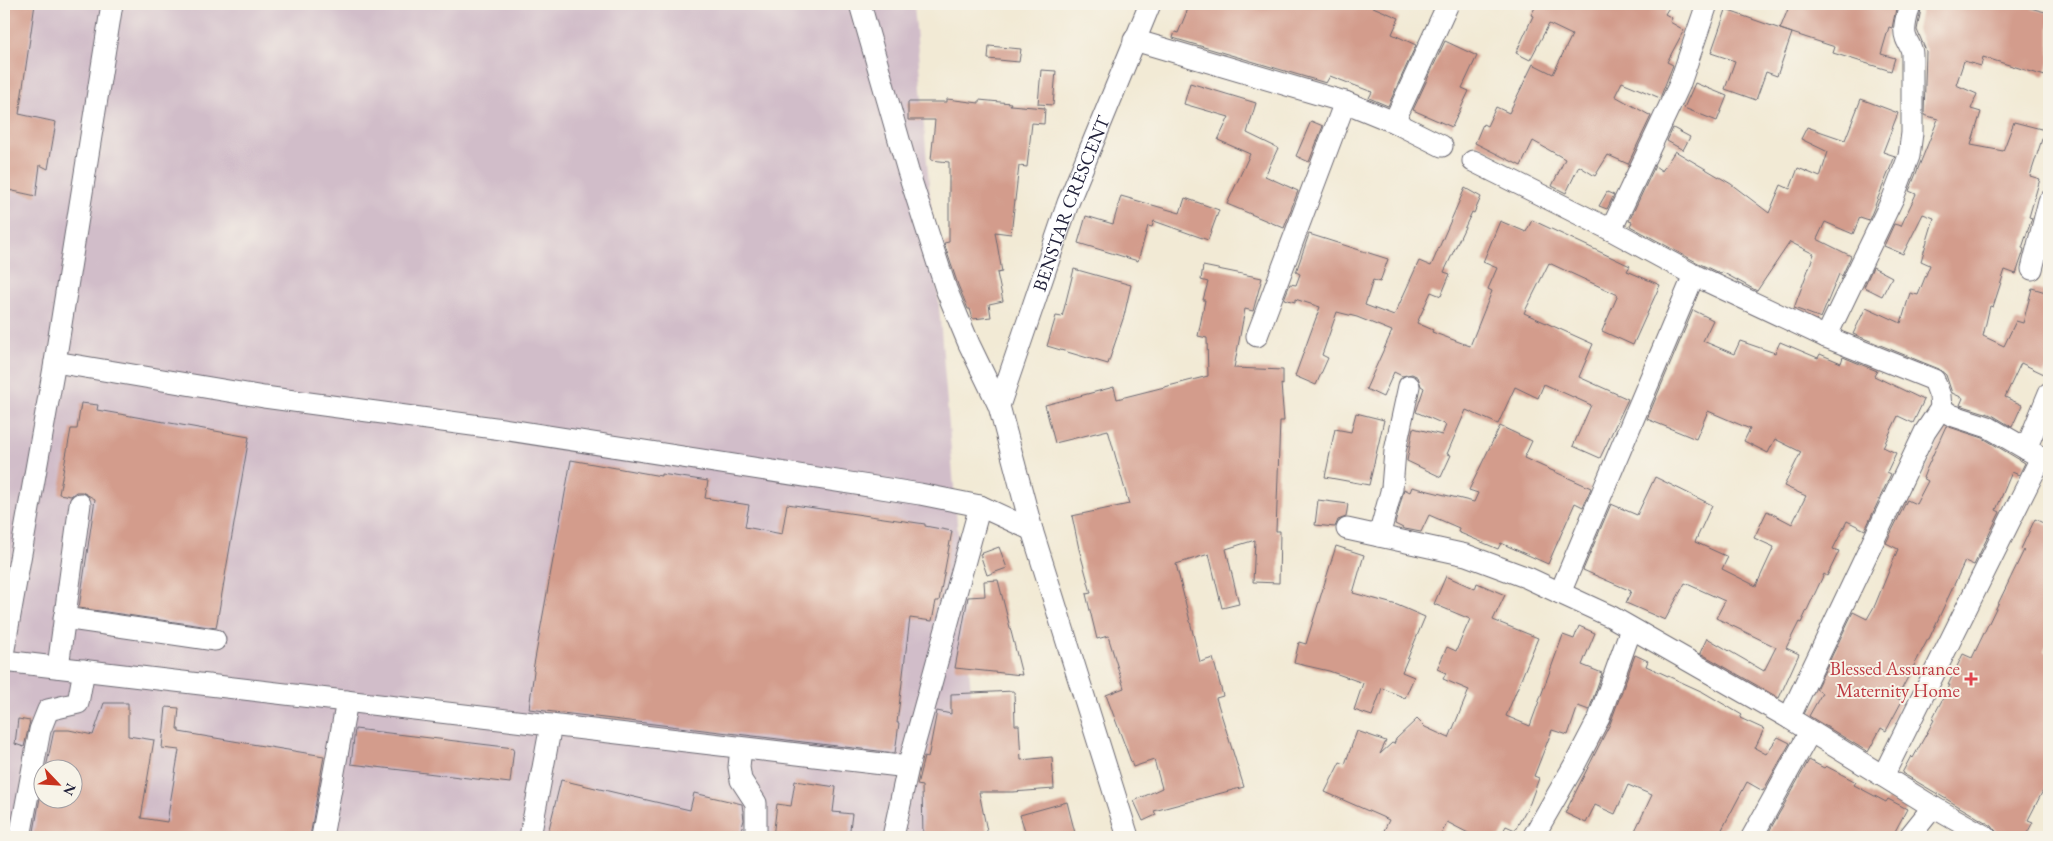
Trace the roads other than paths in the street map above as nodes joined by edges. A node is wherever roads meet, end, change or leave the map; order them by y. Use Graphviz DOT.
graph roads {
  1 [pos="112,4"];
  2 [pos="860,4"];
  3 [pos="1150,4"];
  4 [pos="1448,4"];
  5 [pos="1707,4"];
  6 [pos="1910,4"];
  7 [pos="1134,40"];
  8 [pos="1345,102"];
  9 [pos="1394,122"];
  10 [pos="1442,146"];
  11 [pos="1473,161"];
  12 [pos="2049,201"];
  13 [pos="1611,230"];
  14 [pos="2032,269"];
  15 [pos="1694,275"];
  16 [pos="1257,336"];
  17 [pos="1826,337"];
  18 [pos="55,362"];
  19 [pos="1409,386"];
  20 [pos="2049,393"];
  21 [pos="999,406"];
  22 [pos="1941,408"];
  23 [pos="2039,456"];
  24 [pos="80,504"];
  25 [pos="980,506"];
  26 [pos="1347,529"];
  27 [pos="1032,530"];
  28 [pos="1379,536"];
  29 [pos="1560,592"];
  30 [pos="64,618"];
  31 [pos="1631,629"];
  32 [pos="215,640"];
  33 [pos="4,649"];
  34 [pos="4,661"];
  35 [pos="58,667"];
  36 [pos="84,670"];
  37 [pos="347,701"];
  38 [pos="1789,718"];
  39 [pos="551,725"];
  40 [pos="1810,732"];
  41 [pos="741,748"];
  42 [pos="908,767"];
  43 [pos="1883,776"];
  44 [pos="1933,807"];
  45 [pos="20,837"];
  46 [pos="322,837"];
  47 [pos="530,837"];
  48 [pos="756,837"];
  49 [pos="893,837"];
  50 [pos="1128,837"];
  51 [pos="1533,837"];
  52 [pos="1752,837"];
  53 [pos="1909,837"];
  54 [pos="1986,837"];
  1 -- 18 [label="street"];
  2 -- 21 [label="street"];
  3 -- 7 [label="street, BENSTAR CRESCENT"];
  4 -- 9 [label="street"];
  5 -- 13 [label="street"];
  6 -- 17 [label="street"];
  7 -- 8 [label="street"];
  7 -- 21 [label="street, BENSTAR CRESCENT"];
  8 -- 9 [label="street"];
  8 -- 16 [label="street"];
  9 -- 10 [label="street"];
  11 -- 13 [label="street"];
  12 -- 14 [label="street"];
  13 -- 15 [label="street"];
  15 -- 17 [label="street"];
  15 -- 29 [label="street"];
  17 -- 22 [label="street"];
  18 -- 25 [label="street"];
  18 -- 33 [label="street"];
  19 -- 28 [label="street"];
  20 -- 23 [label="street"];
  21 -- 27 [label="street"];
  22 -- 23 [label="street"];
  22 -- 38 [label="street"];
  23 -- 43 [label="street"];
  24 -- 30 [label="street"];
  25 -- 27 [label="street"];
  25 -- 42 [label="street"];
  26 -- 28 [label="street"];
  27 -- 50 [label="street"];
  28 -- 29 [label="street"];
  29 -- 31 [label="street"];
  30 -- 32 [label="street"];
  30 -- 35 [label="street"];
  31 -- 38 [label="street"];
  31 -- 51 [label="street"];
  34 -- 35 [label="street"];
  35 -- 36 [label="street"];
  36 -- 37 [label="street"];
  36 -- 45 [label="street"];
  37 -- 39 [label="street"];
  37 -- 46 [label="street"];
  38 -- 40 [label="street"];
  39 -- 41 [label="street"];
  39 -- 47 [label="street"];
  40 -- 43 [label="street"];
  40 -- 52 [label="street"];
  41 -- 42 [label="street"];
  41 -- 48 [label="street"];
  42 -- 49 [label="street"];
  43 -- 44 [label="street"];
  44 -- 53 [label="street"];
  44 -- 54 [label="street"];
}
